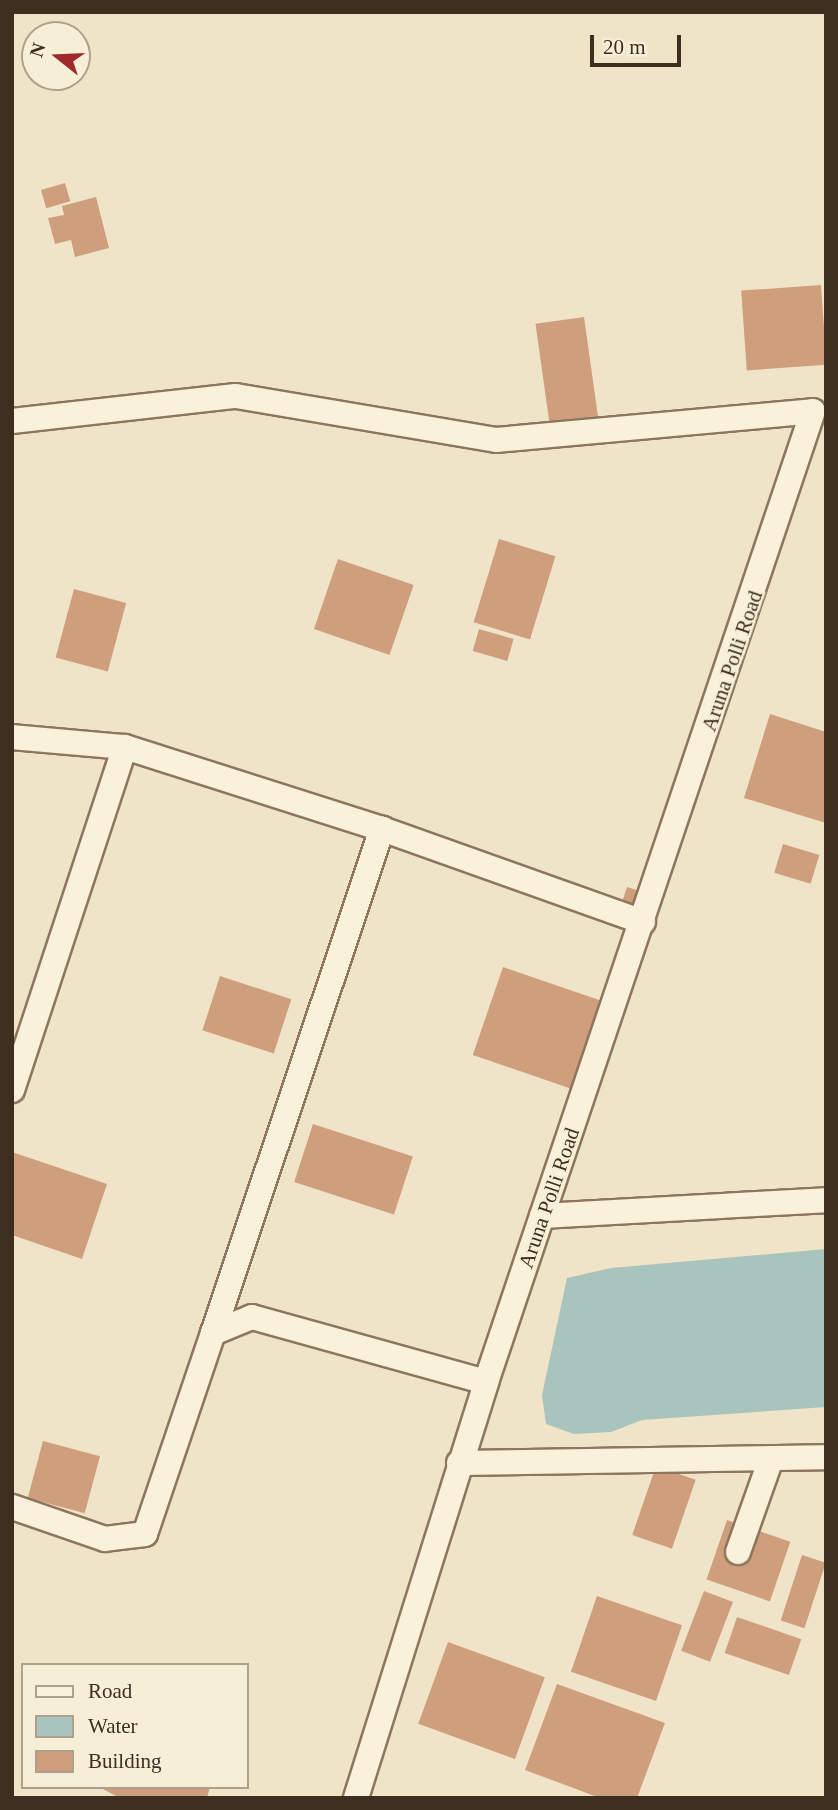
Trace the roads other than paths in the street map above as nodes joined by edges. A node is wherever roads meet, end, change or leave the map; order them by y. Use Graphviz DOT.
graph roads {
  1 [pos="12,421"];
  2 [pos="12,737"];
  3 [pos="125,747"];
  4 [pos="382,829"];
  5 [pos="643,922"];
  6 [pos="12,1090"];
  7 [pos="826,1200"];
  8 [pos="542,1216"];
  9 [pos="213,1334"];
  10 [pos="486,1382"];
  11 [pos="826,1457"];
  12 [pos="771,1459"];
  13 [pos="459,1463"];
  14 [pos="12,1507"];
  15 [pos="738,1552"];
  16 [pos="356,1798"];
  1 -- 5 [label="street, Aruna Polli Road"];
  2 -- 3 [label="street"];
  3 -- 4 [label="street"];
  3 -- 6 [label="street"];
  4 -- 5 [label="street"];
  4 -- 9 [label="street"];
  5 -- 8 [label="street, Aruna Polli Road"];
  7 -- 8 [label="street"];
  8 -- 10 [label="street, Aruna Polli Road"];
  9 -- 10 [label="street"];
  9 -- 14 [label="street"];
  10 -- 13 [label="street, Aruna Polli Road"];
  11 -- 12 [label="street"];
  12 -- 13 [label="street"];
  12 -- 15 [label="street"];
  13 -- 16 [label="street, Aruna Polli Road"];
}
